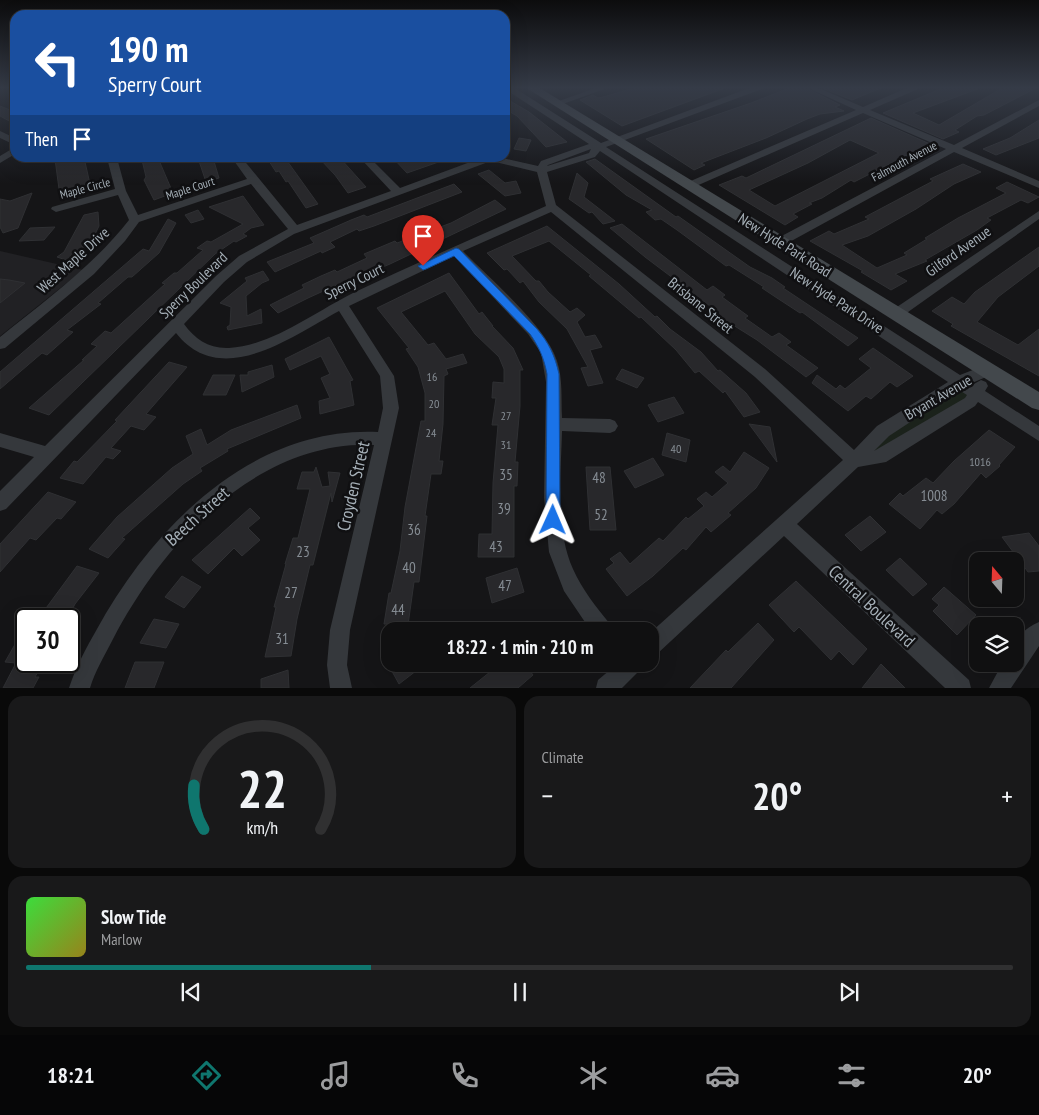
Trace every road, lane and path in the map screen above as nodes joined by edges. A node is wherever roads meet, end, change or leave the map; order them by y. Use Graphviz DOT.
graph roads {
  1 [pos="558,119"];
  2 [pos="583,119"];
  3 [pos="672,119"];
  4 [pos="841,119"];
  5 [pos="888,119"];
  6 [pos="1009,119"];
  7 [pos="616,140"];
  8 [pos="599,146"];
  9 [pos="955,148"];
  10 [pos="113,162"];
  11 [pos="240,162"];
  12 [pos="369,162"];
  13 [pos="479,162"];
  14 [pos="507,162"];
  15 [pos="541,170"];
  16 [pos="253,180"];
  17 [pos="1039,184"];
  18 [pos="690,185"];
  19 [pos="121,191"];
  20 [pos="397,191"];
  21 [pos="552,207"];
  22 [pos="56,209"];
  23 [pos="1039,214"];
  24 [pos="135,220"];
  25 [pos="296,231"];
  26 [pos="780,242"];
  27 [pos="456,251"];
  28 [pos="341,305"];
  29 [pos="896,314"];
  30 [pos="176,323"];
  31 [pos="0,344"];
  32 [pos="988,370"];
  33 [pos="961,381"];
  34 [pos="978,392"];
  35 [pos="1039,402"];
  36 [pos="554,424"];
  37 [pos="610,426"];
  38 [pos="1039,434"];
  39 [pos="384,439"];
  40 [pos="0,440"];
  41 [pos="48,454"];
  42 [pos="854,460"];
  43 [pos="0,503"];
  44 [pos="784,524"];
  45 [pos="596,622"];
  46 [pos="1039,632"];
  47 [pos="659,639"];
  48 [pos="1024,649"];
  49 [pos="623,672"];
  50 [pos="1009,672"];
  51 [pos="79,688"];
  52 [pos="341,688"];
  53 [pos="606,688"];
  54 [pos="961,688"];
  55 [pos="999,688"];
  1 -- 8 [label="street, New Hyde Park Drive"];
  2 -- 7 [label="main road, New Hyde Park Road"];
  3 -- 7 [label="street, Sperry Boulevard"];
  4 -- 18 [label="street"];
  5 -- 9 [label="street"];
  6 -- 9 [label="street, Falmouth Avenue"];
  7 -- 8 [label="street, Sperry Boulevard"];
  7 -- 18 [label="main road, New Hyde Park Road"];
  8 -- 15 [label="street, Sperry Boulevard"];
  8 -- 33 [label="street, New Hyde Park Drive"];
  9 -- 17 [label="street"];
  9 -- 26 [label="street, Falmouth Avenue"];
  10 -- 19 [label="street"];
  11 -- 16 [label="street"];
  12 -- 20 [label="street"];
  13 -- 20 [label="street, Sperry Boulevard"];
  14 -- 15 [label="street, Sperry Boulevard"];
  15 -- 21 [label="street"];
  16 -- 24 [label="street, Maple Court"];
  16 -- 25 [label="street"];
  18 -- 26 [label="main road, New Hyde Park Road"];
  19 -- 22 [label="street, Maple Circle"];
  19 -- 24 [label="street"];
  20 -- 25 [label="street, Sperry Boulevard"];
  21 -- 27 [label="street, Sperry Court"];
  21 -- 42 [label="street, Brisbane Street"];
  23 -- 29 [label="street, Gilford Avenue"];
  24 -- 31 [label="street, West Maple Drive"];
  25 -- 30 [label="street, Sperry Boulevard"];
  26 -- 29 [label="main road, New Hyde Park Road"];
  27 -- 28 [label="street, Sperry Court"];
  27 -- 36 [label="street"];
  28 -- 30 [label="street, Sperry Court"];
  28 -- 39 [label="street, Croyden Street"];
  29 -- 32 [label="main road, New Hyde Park Road"];
  30 -- 41 [label="street, Sperry Boulevard"];
  32 -- 33 [label="street, Bryant Avenue"];
  32 -- 34 [label="street, Bryant Avenue"];
  32 -- 35 [label="main road, New Hyde Park Road"];
  33 -- 34 [label="street, New Hyde Park Drive"];
  33 -- 42 [label="street, Bryant Avenue"];
  34 -- 38 [label="street, New Hyde Park Drive"];
  34 -- 42 [label="street, Bryant Avenue"];
  36 -- 37 [label="street"];
  36 -- 45 [label="street"];
  39 -- 51 [label="street, Beech Street"];
  39 -- 52 [label="street, Croyden Street"];
  40 -- 41 [label="street"];
  41 -- 43 [label="street, Sperry Boulevard"];
  42 -- 44 [label="street, Bryant Avenue"];
  44 -- 47 [label="street, Bryant Avenue"];
  44 -- 54 [label="street, Central Boulevard"];
  46 -- 48 [label="street"];
  49 -- 53 [label="street"];
  50 -- 55 [label="street"];
}
